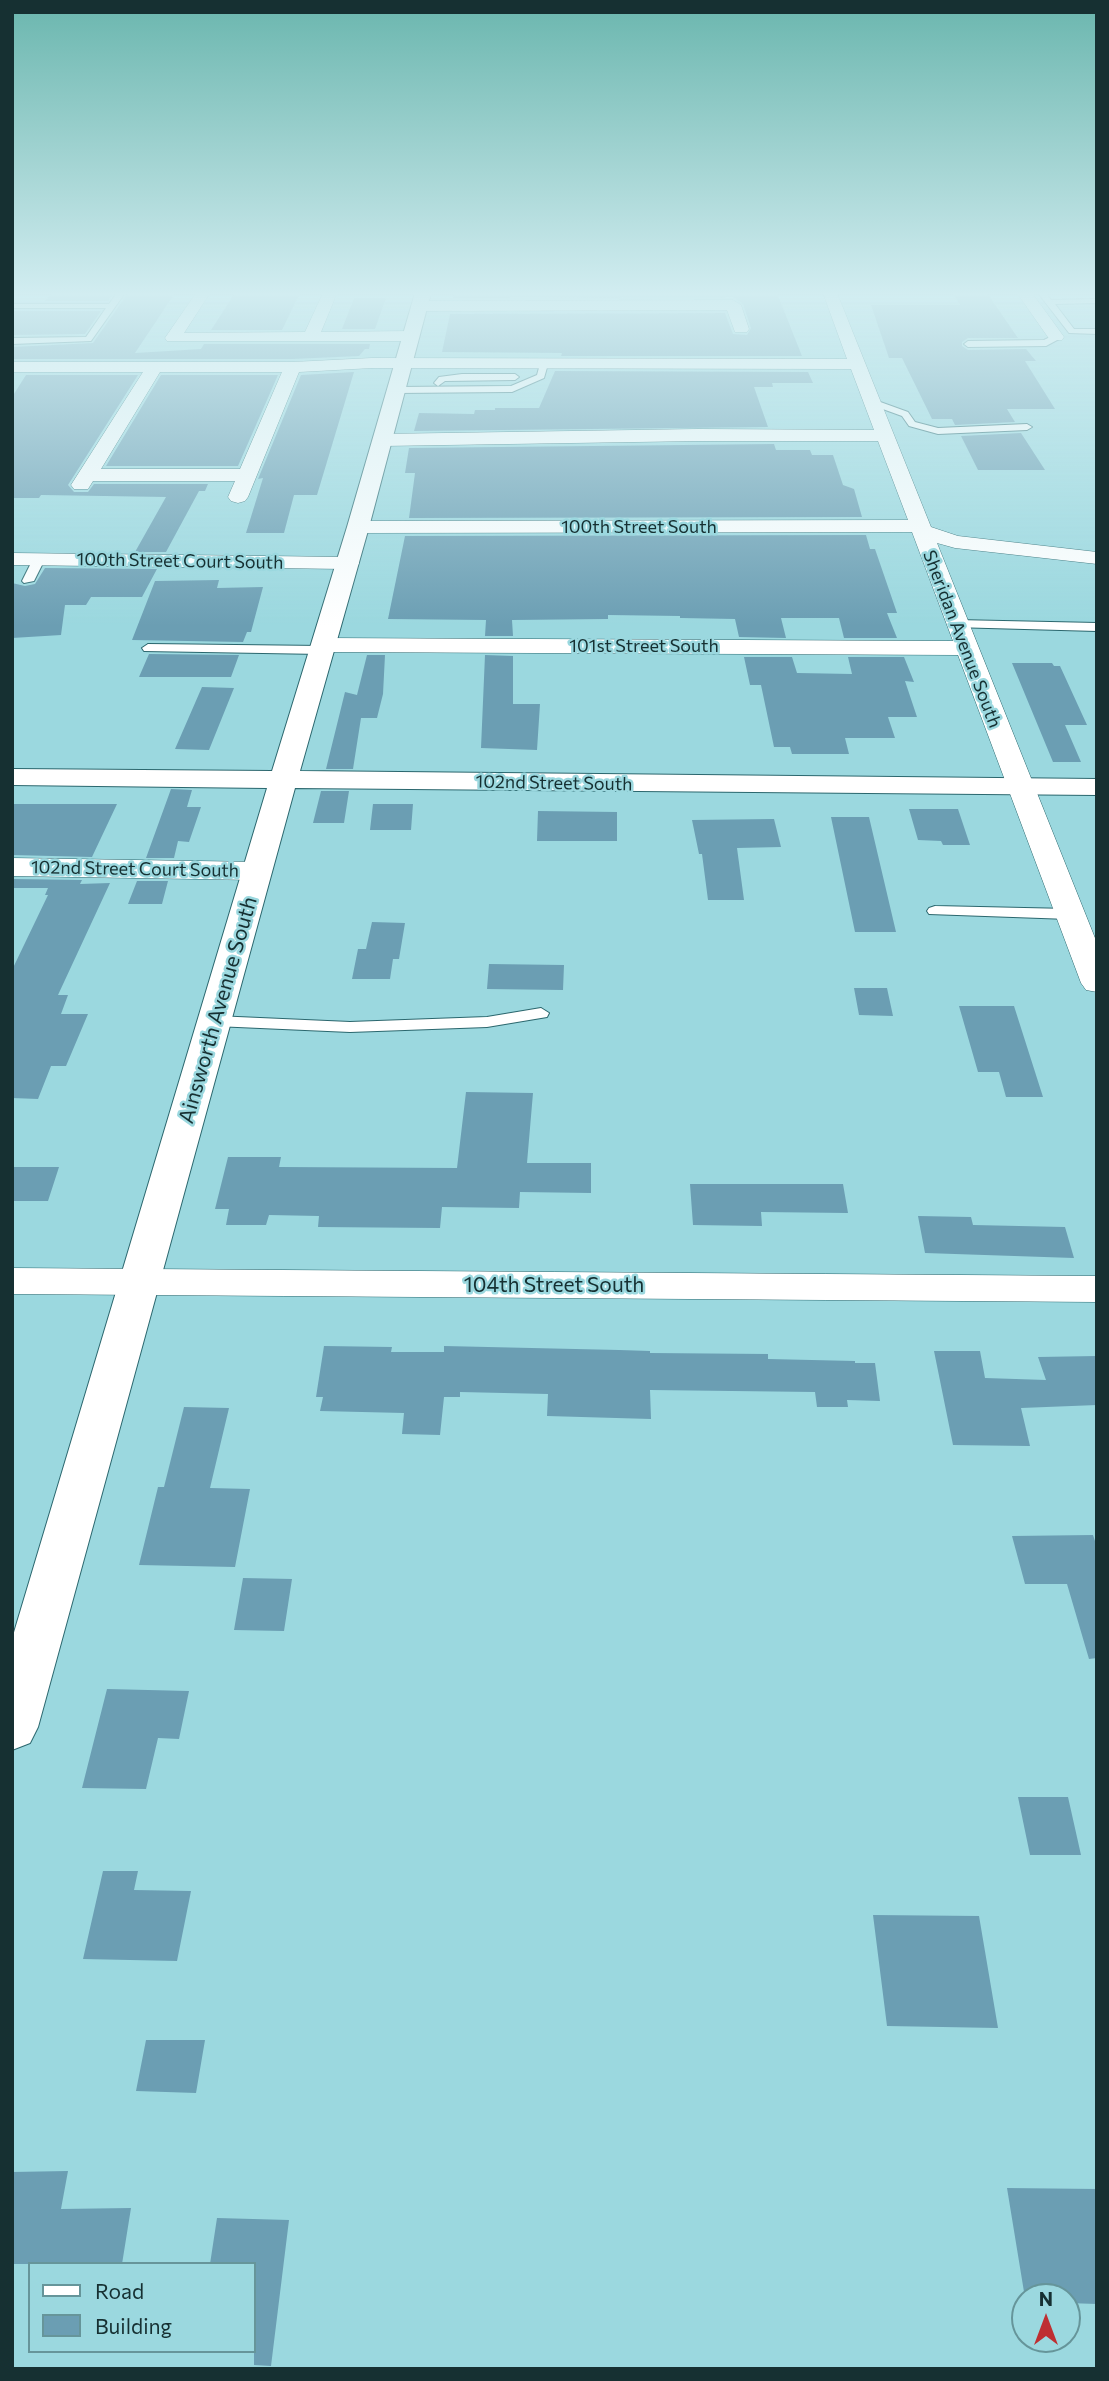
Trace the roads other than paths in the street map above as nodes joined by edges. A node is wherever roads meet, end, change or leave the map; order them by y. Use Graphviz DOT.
graph roads {
  1 [pos="132,404"];
  2 [pos="277,404"];
  3 [pos="392,404"];
  4 [pos="873,404"];
  5 [pos="878,404"];
  6 [pos="1027,427"];
  7 [pos="886,436"];
  8 [pos="382,440"];
  9 [pos="247,475"];
  10 [pos="237,498"];
  11 [pos="359,527"];
  12 [pos="921,529"];
  13 [pos="1097,558"];
  14 [pos="12,559"];
  15 [pos="39,559"];
  16 [pos="348,563"];
  17 [pos="28,581"];
  18 [pos="956,624"];
  19 [pos="1097,627"];
  20 [pos="148,648"];
  21 [pos="323,648"];
  22 [pos="965,648"];
  23 [pos="12,777"];
  24 [pos="283,780"];
  25 [pos="1097,787"];
  26 [pos="1019,788"];
  27 [pos="12,867"];
  28 [pos="258,871"];
  29 [pos="935,911"];
  30 [pos="1069,914"];
  31 [pos="1097,983"];
  32 [pos="541,1013"];
  33 [pos="215,1021"];
  34 [pos="12,1281"];
  35 [pos="139,1283"];
  36 [pos="1097,1289"];
  37 [pos="12,1727"];
  1 -- 9 [label="street"];
  2 -- 9 [label="street"];
  3 -- 8 [label="street, Ainsworth Avenue South"];
  4 -- 7 [label="street, Sheridan Avenue South"];
  5 -- 6 [label="lane"];
  7 -- 8 [label="street"];
  7 -- 12 [label="street, Sheridan Avenue South"];
  8 -- 11 [label="street, Ainsworth Avenue South"];
  9 -- 10 [label="street"];
  11 -- 12 [label="street, 100th Street South"];
  11 -- 16 [label="street, Ainsworth Avenue South"];
  12 -- 13 [label="street"];
  12 -- 18 [label="street, Sheridan Avenue South"];
  14 -- 15 [label="street, 100th Street Court South"];
  15 -- 16 [label="street, 100th Street Court South"];
  15 -- 17 [label="lane"];
  16 -- 21 [label="street, Ainsworth Avenue South"];
  18 -- 19 [label="lane"];
  18 -- 22 [label="street, Sheridan Avenue South"];
  20 -- 21 [label="lane"];
  21 -- 22 [label="street, 101st Street South"];
  21 -- 24 [label="street, Ainsworth Avenue South"];
  22 -- 26 [label="street, Sheridan Avenue South"];
  23 -- 24 [label="street, 102nd Street South"];
  24 -- 26 [label="street, 102nd Street South"];
  24 -- 28 [label="street, Ainsworth Avenue South"];
  25 -- 26 [label="street, 102nd Street South"];
  26 -- 30 [label="street, Sheridan Avenue South"];
  27 -- 28 [label="street, 102nd Street Court South"];
  28 -- 33 [label="street, Ainsworth Avenue South"];
  29 -- 30 [label="lane"];
  30 -- 31 [label="street, Sheridan Avenue South"];
  32 -- 33 [label="lane"];
  33 -- 35 [label="street, Ainsworth Avenue South"];
  34 -- 35 [label="street, 104th Street South"];
  35 -- 36 [label="street, 104th Street South"];
  35 -- 37 [label="street, Ainsworth Avenue South"];
}
